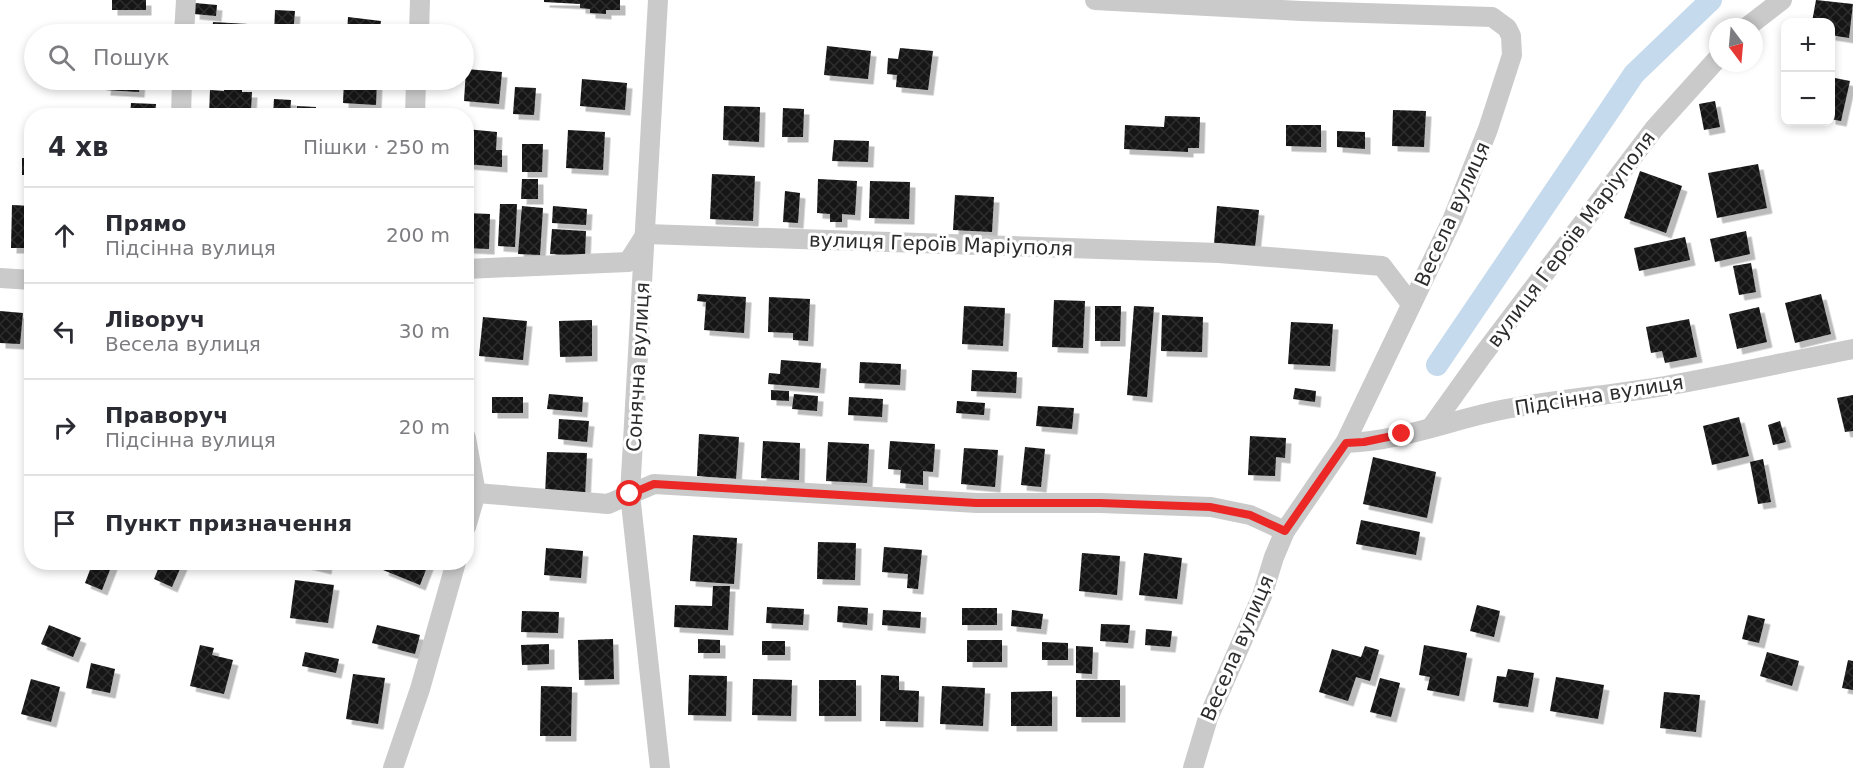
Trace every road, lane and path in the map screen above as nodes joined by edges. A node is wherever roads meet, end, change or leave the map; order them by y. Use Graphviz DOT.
graph roads {
  1 [pos="186,0"];
  2 [pos="420,0"];
  3 [pos="658,0"];
  4 [pos="1095,0"];
  5 [pos="1782,0"];
  6 [pos="1759,18"];
  7 [pos="185,24"];
  8 [pos="419,24"];
  9 [pos="1709,68"];
  10 [pos="182,90"];
  11 [pos="416,90"];
  12 [pos="181,108"];
  13 [pos="415,108"];
  14 [pos="646,234"];
  15 [pos="474,269"];
  16 [pos="0,278"];
  17 [pos="24,280"];
  18 [pos="1411,304"];
  19 [pos="1853,349"];
  20 [pos="1432,426"];
  21 [pos="1346,443"];
  22 [pos="474,482"];
  23 [pos="476,493"];
  24 [pos="630,494"];
  25 [pos="474,500"];
  26 [pos="1285,531"];
  27 [pos="454,570"];
  28 [pos="393,768"];
  29 [pos="660,768"];
  30 [pos="1193,768"];
  1 -- 7 [label="street"];
  2 -- 8 [label="street"];
  3 -- 14 [label="street, Сонячна вулиця"];
  4 -- 18 [label="street, Весела вулиця"];
  5 -- 6 [label="street"];
  9 -- 20 [label="street, вулиця Героїв Маріуполя"];
  10 -- 12 [label="street"];
  11 -- 13 [label="street"];
  14 -- 15 [label="street"];
  14 -- 18 [label="street, вулиця Героїв Маріуполя"];
  14 -- 24 [label="street, Сонячна вулиця"];
  16 -- 17 [label="street"];
  18 -- 21 [label="street, Весела вулиця"];
  19 -- 20 [label="street, Підсінна вулиця"];
  20 -- 21 [label="street, Підсінна вулиця"];
  21 -- 26 [label="street, Весела вулиця"];
  22 -- 23 [label="street"];
  23 -- 24 [label="street"];
  23 -- 25 [label="street"];
  24 -- 26 [label="street"];
  24 -- 29 [label="street, Сонячна вулиця"];
  26 -- 30 [label="street, Весела вулиця"];
  27 -- 28 [label="street"];
}
